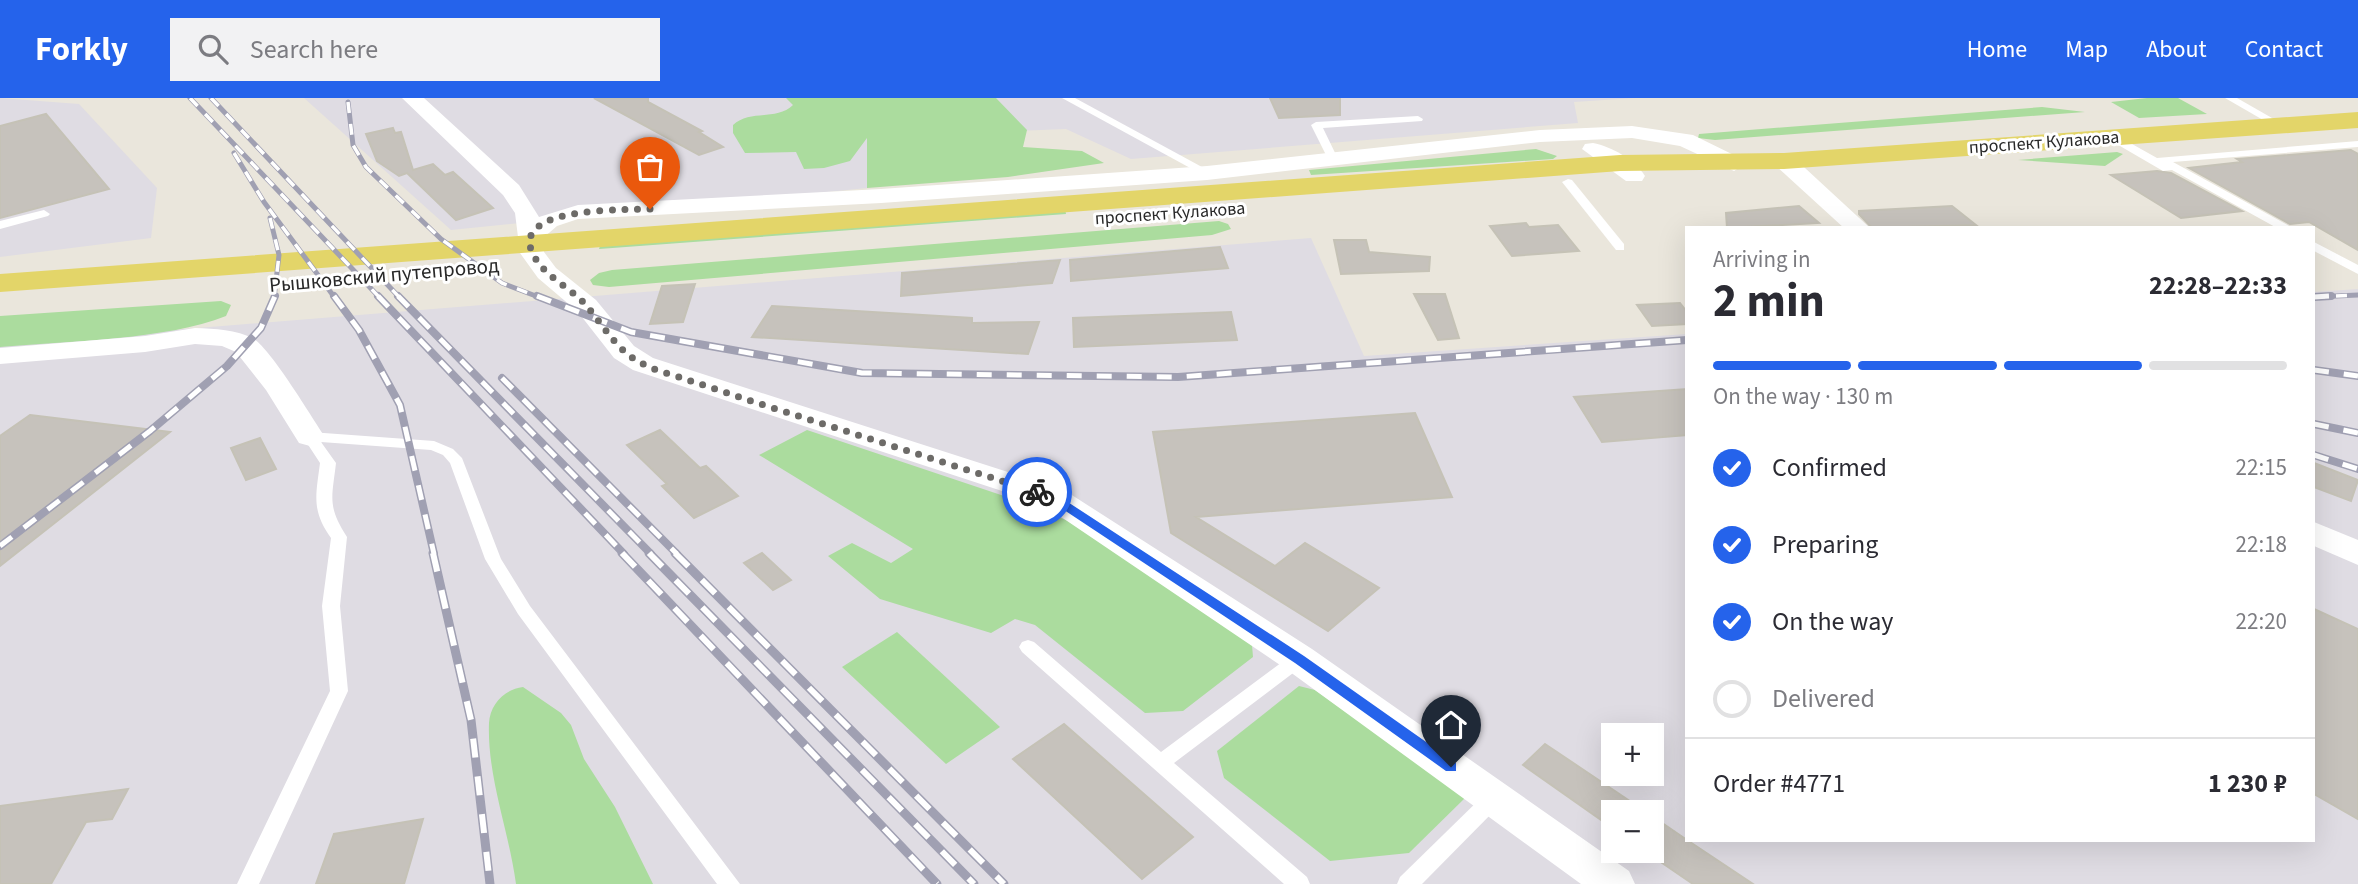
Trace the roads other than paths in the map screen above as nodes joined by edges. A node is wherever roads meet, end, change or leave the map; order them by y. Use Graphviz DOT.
graph roads {
  1 [pos="412,98"];
  2 [pos="1067,98"];
  3 [pos="2230,98"];
  4 [pos="1418,119"];
  5 [pos="2358,120"];
  6 [pos="2281,126"];
  7 [pos="1540,136"];
  8 [pos="2112,137"];
  9 [pos="2358,144"];
  10 [pos="1334,161"];
  11 [pos="1784,161"];
  12 [pos="1732,164"];
  13 [pos="1627,169"];
  14 [pos="1208,173"];
  15 [pos="1568,182"];
  16 [pos="512,190"];
  17 [pos="597,210"];
  18 [pos="44,214"];
  19 [pos="0,225"];
  20 [pos="1856,226"];
  21 [pos="2274,226"];
  22 [pos="2283,226"];
  23 [pos="529,242"];
  24 [pos="2315,244"];
  25 [pos="2315,245"];
  26 [pos="613,246"];
  27 [pos="1620,247"];
  28 [pos="2347,260"];
  29 [pos="2358,270"];
  30 [pos="166,281"];
  31 [pos="0,283"];
  32 [pos="0,306"];
  33 [pos="0,356"];
  34 [pos="310,437"];
  35 [pos="2315,533"];
  36 [pos="2358,554"];
  37 [pos="1028,647"];
  38 [pos="1300,659"];
  39 [pos="1160,763"];
  40 [pos="1494,798"];
  41 [pos="248,884"];
  42 [pos="729,884"];
  43 [pos="1298,884"];
  44 [pos="1408,884"];
  45 [pos="1614,884"];
  1 -- 16 [label="street"];
  2 -- 14 [label="lane"];
  3 -- 6 [label="lane"];
  4 -- 10 [label="lane"];
  5 -- 6 [label="main road, проспект Кулакова"];
  6 -- 8 [label="main road, проспект Кулакова"];
  7 -- 10 [label="street"];
  7 -- 12 [label="street"];
  7 -- 13 [label="street"];
  8 -- 11 [label="main road, проспект Кулакова"];
  8 -- 21 [label="lane"];
  9 -- 22 [label="lane"];
  10 -- 14 [label="street"];
  11 -- 12 [label="main road, проспект Кулакова"];
  11 -- 20 [label="street"];
  12 -- 13 [label="main road, проспект Кулакова"];
  13 -- 15 [label="main road, проспект Кулакова"];
  13 -- 26 [label="main road, проспект Кулакова"];
  14 -- 17 [label="street"];
  15 -- 26 [label="main road, проспект Кулакова"];
  15 -- 27 [label="lane"];
  16 -- 17 [label="street"];
  16 -- 23 [label="street"];
  17 -- 23 [label="street"];
  18 -- 19 [label="lane"];
  23 -- 38 [label="street"];
  24 -- 28 [label="lane"];
  25 -- 29 [label="lane"];
  26 -- 30 [label="main road, Рышковский путепровод"];
  30 -- 31 [label="main road"];
  30 -- 32 [label="main road"];
  33 -- 34 [label="street"];
  34 -- 41 [label="lane"];
  34 -- 42 [label="lane"];
  35 -- 36 [label="street"];
  37 -- 39 [label="lane"];
  38 -- 39 [label="lane"];
  38 -- 40 [label="street"];
  39 -- 43 [label="lane"];
  40 -- 44 [label="lane"];
  40 -- 45 [label="street"];
}
